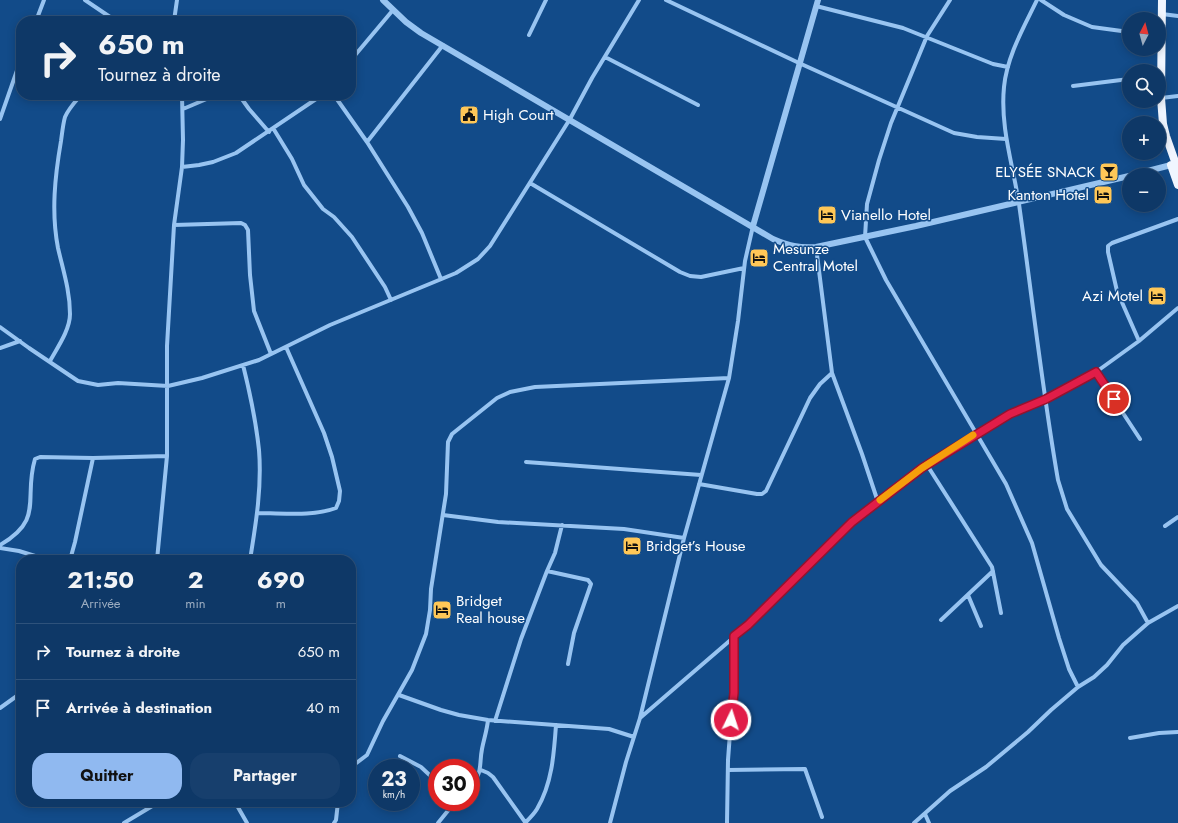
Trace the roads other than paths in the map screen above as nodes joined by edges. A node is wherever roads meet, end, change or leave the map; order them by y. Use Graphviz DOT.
graph roads {
  1 [pos="44,0"];
  2 [pos="85,0"];
  3 [pos="177,0"];
  4 [pos="384,0"];
  5 [pos="546,0"];
  6 [pos="640,0"];
  7 [pos="666,0"];
  8 [pos="950,0"];
  9 [pos="1037,0"];
  10 [pos="1041,0"];
  11 [pos="1157,0"];
  12 [pos="1162,0"];
  13 [pos="817,3"];
  14 [pos="393,10"];
  15 [pos="1158,12"];
  16 [pos="1160,12"];
  17 [pos="38,16"];
  18 [pos="109,16"];
  19 [pos="175,16"];
  20 [pos="1166,16"];
  21 [pos="1178,16"];
  22 [pos="1122,31"];
  23 [pos="529,35"];
  24 [pos="926,36"];
  25 [pos="443,45"];
  26 [pos="356,54"];
  27 [pos="605,57"];
  28 [pos="799,63"];
  29 [pos="1008,67"];
  30 [pos="16,73"];
  31 [pos="1122,80"];
  32 [pos="1073,86"];
  33 [pos="1178,96"];
  34 [pos="1166,99"];
  35 [pos="76,100"];
  36 [pos="182,100"];
  37 [pos="204,100"];
  38 [pos="243,100"];
  39 [pos="315,100"];
  40 [pos="338,100"];
  41 [pos="698,105"];
  42 [pos="897,107"];
  43 [pos="1161,108"];
  44 [pos="183,109"];
  45 [pos="0,119"];
  46 [pos="570,119"];
  47 [pos="273,128"];
  48 [pos="268,132"];
  49 [pos="1006,139"];
  50 [pos="1166,141"];
  51 [pos="367,142"];
  52 [pos="1176,165"];
  53 [pos="182,167"];
  54 [pos="1162,168"];
  55 [pos="1122,177"];
  56 [pos="530,183"];
  57 [pos="1178,186"];
  58 [pos="1019,202"];
  59 [pos="1178,219"];
  60 [pos="174,225"];
  61 [pos="753,226"];
  62 [pos="865,237"];
  63 [pos="816,247"];
  64 [pos="744,268"];
  65 [pos="442,279"];
  66 [pos="391,300"];
  67 [pos="1178,308"];
  68 [pos="0,327"];
  69 [pos="1139,341"];
  70 [pos="20,342"];
  71 [pos="286,347"];
  72 [pos="0,348"];
  73 [pos="271,354"];
  74 [pos="50,361"];
  75 [pos="243,365"];
  76 [pos="1096,372"];
  77 [pos="832,373"];
  78 [pos="729,378"];
  79 [pos="168,386"];
  80 [pos="1046,399"];
  81 [pos="976,434"];
  82 [pos="1140,439"];
  83 [pos="167,456"];
  84 [pos="93,458"];
  85 [pos="526,462"];
  86 [pos="927,465"];
  87 [pos="701,475"];
  88 [pos="698,484"];
  89 [pos="878,502"];
  90 [pos="258,513"];
  91 [pos="443,516"];
  92 [pos="1178,517"];
  93 [pos="562,526"];
  94 [pos="1165,526"];
  95 [pos="684,538"];
  96 [pos="0,546"];
  97 [pos="32,555"];
  98 [pos="71,555"];
  99 [pos="157,555"];
  100 [pos="251,555"];
  101 [pos="546,571"];
  102 [pos="993,571"];
  103 [pos="968,595"];
  104 [pos="1178,606"];
  105 [pos="1001,613"];
  106 [pos="941,620"];
  107 [pos="1148,623"];
  108 [pos="981,626"];
  109 [pos="734,636"];
  110 [pos="568,664"];
  111 [pos="1078,687"];
  112 [pos="399,695"];
  113 [pos="16,697"];
  114 [pos="0,708"];
  115 [pos="640,718"];
  116 [pos="488,720"];
  117 [pos="495,721"];
  118 [pos="556,725"];
  119 [pos="1178,732"];
  120 [pos="634,737"];
  121 [pos="1130,738"];
  122 [pos="400,756"];
  123 [pos="356,763"];
  124 [pos="480,770"];
  125 [pos="728,770"];
  126 [pos="428,774"];
  127 [pos="151,807"];
  128 [pos="238,807"];
  129 [pos="337,807"];
  130 [pos="448,811"];
  131 [pos="925,814"];
  132 [pos="822,817"];
  133 [pos="124,823"];
  134 [pos="247,823"];
  135 [pos="334,823"];
  136 [pos="438,823"];
  137 [pos="525,823"];
  138 [pos="610,823"];
  139 [pos="727,823"];
  140 [pos="914,823"];
  141 [pos="929,823"];
  1 -- 17 [label="street"];
  2 -- 18 [label="street"];
  3 -- 19 [label="street"];
  4 -- 14 [label="street"];
  5 -- 23 [label="street"];
  6 -- 27 [label="street"];
  7 -- 28 [label="street"];
  8 -- 24 [label="street"];
  9 -- 29 [label="street"];
  10 -- 22 [label="street"];
  11 -- 15 [label="highway"];
  12 -- 16 [label="highway"];
  13 -- 24 [label="street"];
  13 -- 28 [label="street"];
  14 -- 25 [label="street"];
  14 -- 26 [label="street"];
  20 -- 21 [label="street"];
  24 -- 29 [label="street"];
  24 -- 42 [label="street"];
  25 -- 46 [label="street"];
  25 -- 51 [label="street"];
  27 -- 41 [label="street"];
  27 -- 46 [label="street"];
  28 -- 42 [label="street"];
  28 -- 61 [label="street"];
  29 -- 49 [label="street"];
  30 -- 45 [label="street"];
  31 -- 32 [label="street"];
  33 -- 34 [label="street"];
  35 -- 74 [label="street"];
  36 -- 44 [label="street"];
  37 -- 44 [label="street"];
  38 -- 48 [label="street"];
  39 -- 47 [label="street"];
  40 -- 51 [label="street"];
  42 -- 49 [label="street"];
  42 -- 62 [label="street"];
  43 -- 52 [label="highway"];
  44 -- 53 [label="street"];
  46 -- 56 [label="street"];
  46 -- 61 [label="street"];
  47 -- 48 [label="street"];
  47 -- 66 [label="street"];
  48 -- 53 [label="street"];
  49 -- 58 [label="street"];
  50 -- 52 [label="highway"];
  51 -- 65 [label="street"];
  52 -- 54 [label="street"];
  52 -- 57 [label="highway"];
  53 -- 60 [label="street"];
  55 -- 58 [label="street"];
  56 -- 64 [label="street"];
  56 -- 65 [label="street"];
  58 -- 62 [label="street"];
  58 -- 80 [label="street"];
  59 -- 69 [label="street"];
  60 -- 73 [label="street"];
  60 -- 79 [label="street"];
  61 -- 63 [label="street"];
  61 -- 64 [label="street"];
  62 -- 63 [label="street"];
  62 -- 81 [label="street"];
  63 -- 77 [label="street"];
  64 -- 78 [label="street"];
  65 -- 66 [label="street"];
  66 -- 71 [label="street"];
  67 -- 69 [label="street"];
  68 -- 70 [label="street"];
  69 -- 76 [label="street"];
  70 -- 72 [label="street"];
  70 -- 74 [label="street"];
  71 -- 73 [label="street"];
  71 -- 90 [label="street"];
  73 -- 75 [label="street"];
  74 -- 79 [label="street"];
  75 -- 79 [label="street"];
  75 -- 90 [label="street"];
  76 -- 80 [label="street"];
  76 -- 82 [label="street"];
  77 -- 88 [label="street"];
  77 -- 89 [label="street"];
  78 -- 87 [label="street"];
  78 -- 91 [label="street"];
  79 -- 83 [label="street"];
  80 -- 81 [label="street"];
  80 -- 107 [label="street"];
  81 -- 86 [label="street"];
  81 -- 111 [label="street"];
  83 -- 84 [label="street"];
  83 -- 99 [label="street"];
  84 -- 96 [label="street"];
  84 -- 98 [label="street"];
  85 -- 87 [label="street"];
  86 -- 89 [label="street"];
  86 -- 102 [label="street"];
  87 -- 88 [label="street"];
  88 -- 95 [label="street"];
  89 -- 109 [label="street"];
  90 -- 100 [label="street"];
  91 -- 93 [label="street"];
  91 -- 112 [label="street"];
  92 -- 94 [label="street"];
  93 -- 95 [label="street"];
  93 -- 101 [label="street"];
  95 -- 115 [label="street"];
  96 -- 97 [label="street"];
  101 -- 110 [label="street"];
  101 -- 117 [label="street"];
  102 -- 103 [label="street"];
  102 -- 105 [label="street"];
  103 -- 106 [label="street"];
  103 -- 108 [label="street"];
  104 -- 107 [label="street"];
  107 -- 111 [label="street"];
  109 -- 115 [label="street"];
  109 -- 125 [label="street"];
  111 -- 131 [label="street"];
  112 -- 116 [label="street"];
  112 -- 123 [label="street"];
  113 -- 114 [label="street"];
  115 -- 120 [label="street"];
  116 -- 117 [label="street"];
  116 -- 124 [label="street"];
  117 -- 118 [label="street"];
  118 -- 120 [label="street"];
  118 -- 137 [label="street"];
  119 -- 121 [label="street"];
  120 -- 138 [label="street"];
  122 -- 126 [label="street"];
  124 -- 137 [label="street"];
  125 -- 132 [label="street"];
  125 -- 139 [label="street"];
  127 -- 133 [label="street"];
  128 -- 134 [label="street"];
  129 -- 135 [label="street"];
  130 -- 136 [label="street"];
  131 -- 140 [label="street"];
  131 -- 141 [label="street"];
}
